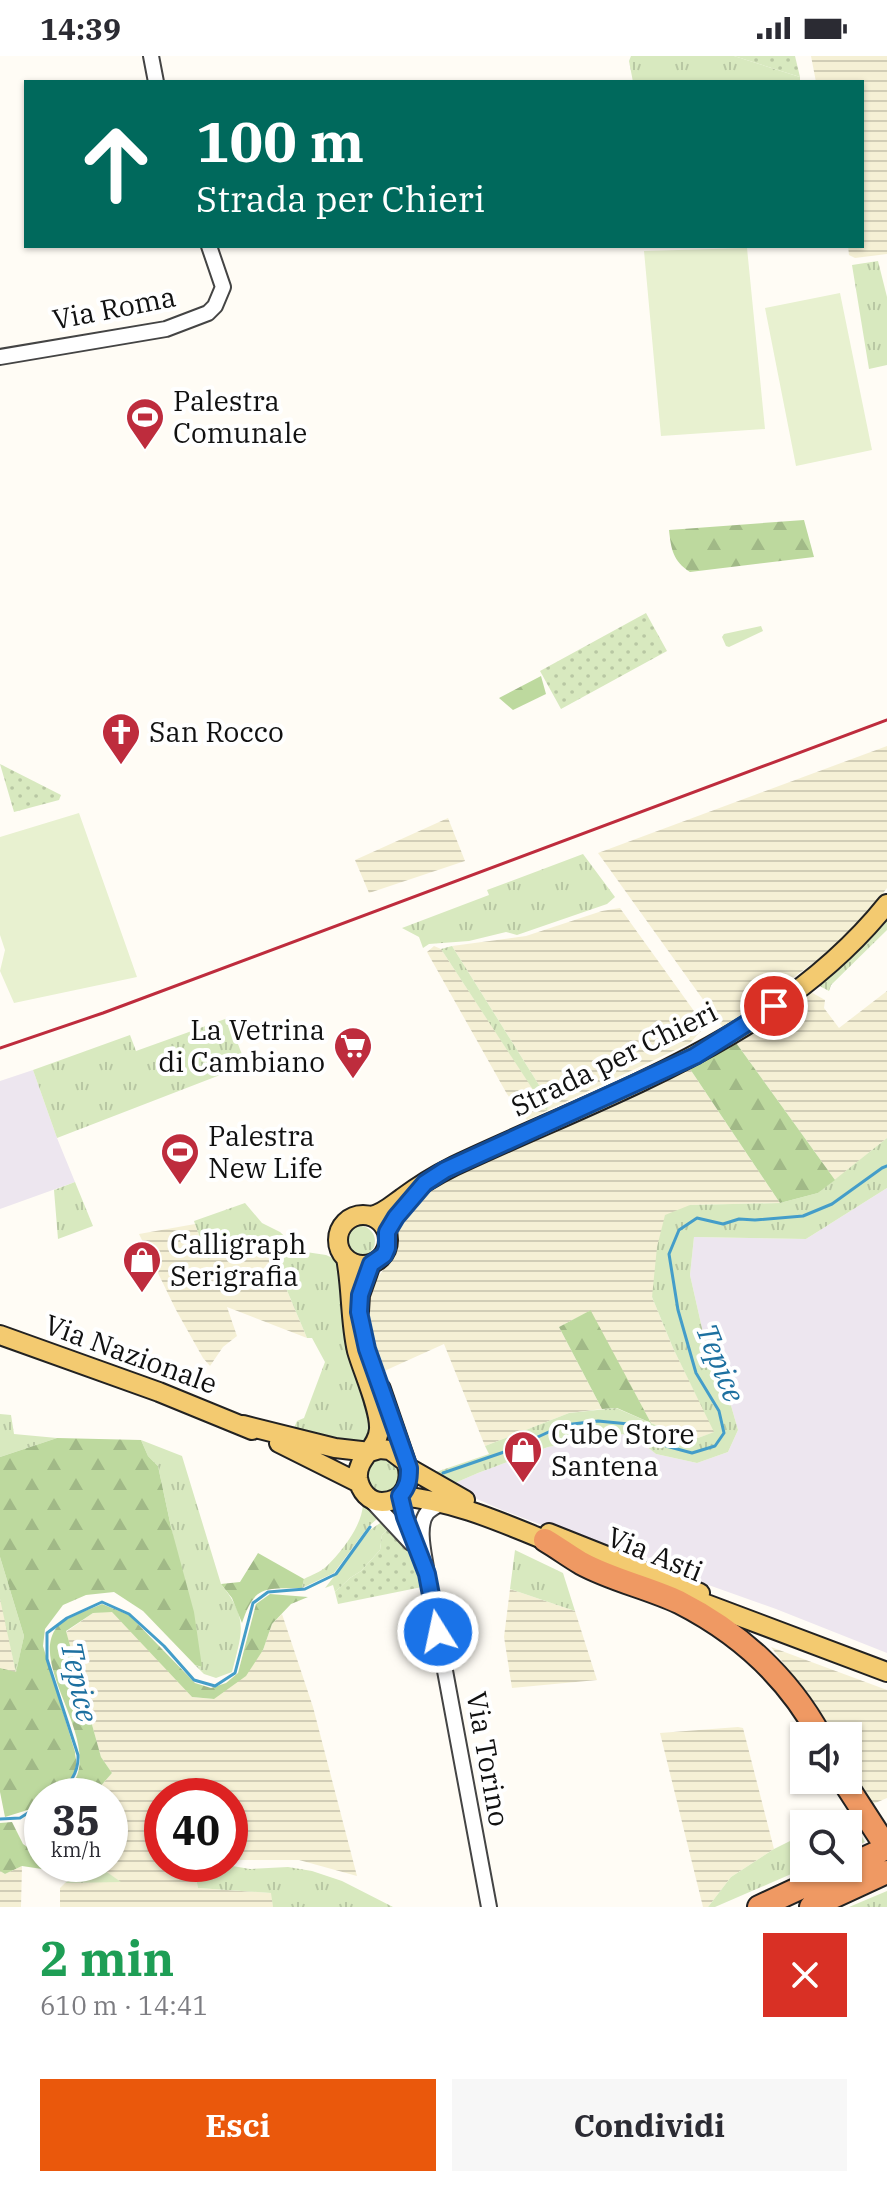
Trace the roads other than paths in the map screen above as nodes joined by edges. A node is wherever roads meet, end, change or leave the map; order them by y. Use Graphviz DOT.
graph roads {
  1 [pos="151,56"];
  2 [pos="156,80"];
  3 [pos="210,248"];
  4 [pos="0,357"];
  5 [pos="887,904"];
  6 [pos="425,1183"];
  7 [pos="371,1216"];
  8 [pos="387,1232"];
  9 [pos="346,1258"];
  10 [pos="371,1264"];
  11 [pos="0,1335"];
  12 [pos="243,1425"];
  13 [pos="370,1452"];
  14 [pos="408,1465"];
  15 [pos="359,1483"];
  16 [pos="400,1496"];
  17 [pos="370,1499"];
  18 [pos="444,1502"];
  19 [pos="545,1540"];
  20 [pos="419,1552"];
  21 [pos="427,1574"];
  22 [pos="887,1661"];
  23 [pos="887,1672"];
  24 [pos="812,1722"];
  25 [pos="852,1794"];
  26 [pos="887,1848"];
  27 [pos="862,1863"];
  28 [pos="862,1872"];
  29 [pos="887,1872"];
  30 [pos="823,1882"];
  31 [pos="837,1882"];
  32 [pos="489,1907"];
  33 [pos="759,1907"];
  34 [pos="811,1907"];
  1 -- 2 [label="street"];
  3 -- 4 [label="street, Via Roma"];
  5 -- 6 [label="main road, Strada per Chieri"];
  6 -- 7 [label="main road, Strada per Chieri"];
  6 -- 8 [label="main road, Strada per Chieri"];
  7 -- 8 [label="main road"];
  7 -- 9 [label="main road"];
  8 -- 10 [label="main road"];
  9 -- 10 [label="main road"];
  9 -- 13 [label="main road"];
  10 -- 14 [label="main road"];
  11 -- 12 [label="main road, Via Nazionale"];
  12 -- 13 [label="main road, Via Nazionale"];
  12 -- 15 [label="main road, Via Nazionale"];
  13 -- 14 [label="main road, Via Nazionale"];
  13 -- 15 [label="main road"];
  14 -- 16 [label="main road"];
  14 -- 22 [label="main road, Via Asti"];
  15 -- 17 [label="main road, Via Nazionale"];
  16 -- 17 [label="main road"];
  16 -- 18 [label="main road, Via Asti"];
  16 -- 20 [label="street, Via Torino"];
  17 -- 20 [label="street, Via Torino"];
  18 -- 19 [label="main road, Via Asti"];
  18 -- 21 [label="street, Via Torino"];
  19 -- 23 [label="main road, Via Asti"];
  19 -- 24 [label="highway"];
  20 -- 21 [label="street, Via Torino"];
  21 -- 32 [label="street, Via Torino"];
  25 -- 26 [label="highway"];
  26 -- 27 [label="highway"];
  28 -- 29 [label="highway"];
  30 -- 33 [label="highway"];
  31 -- 34 [label="highway"];
}
